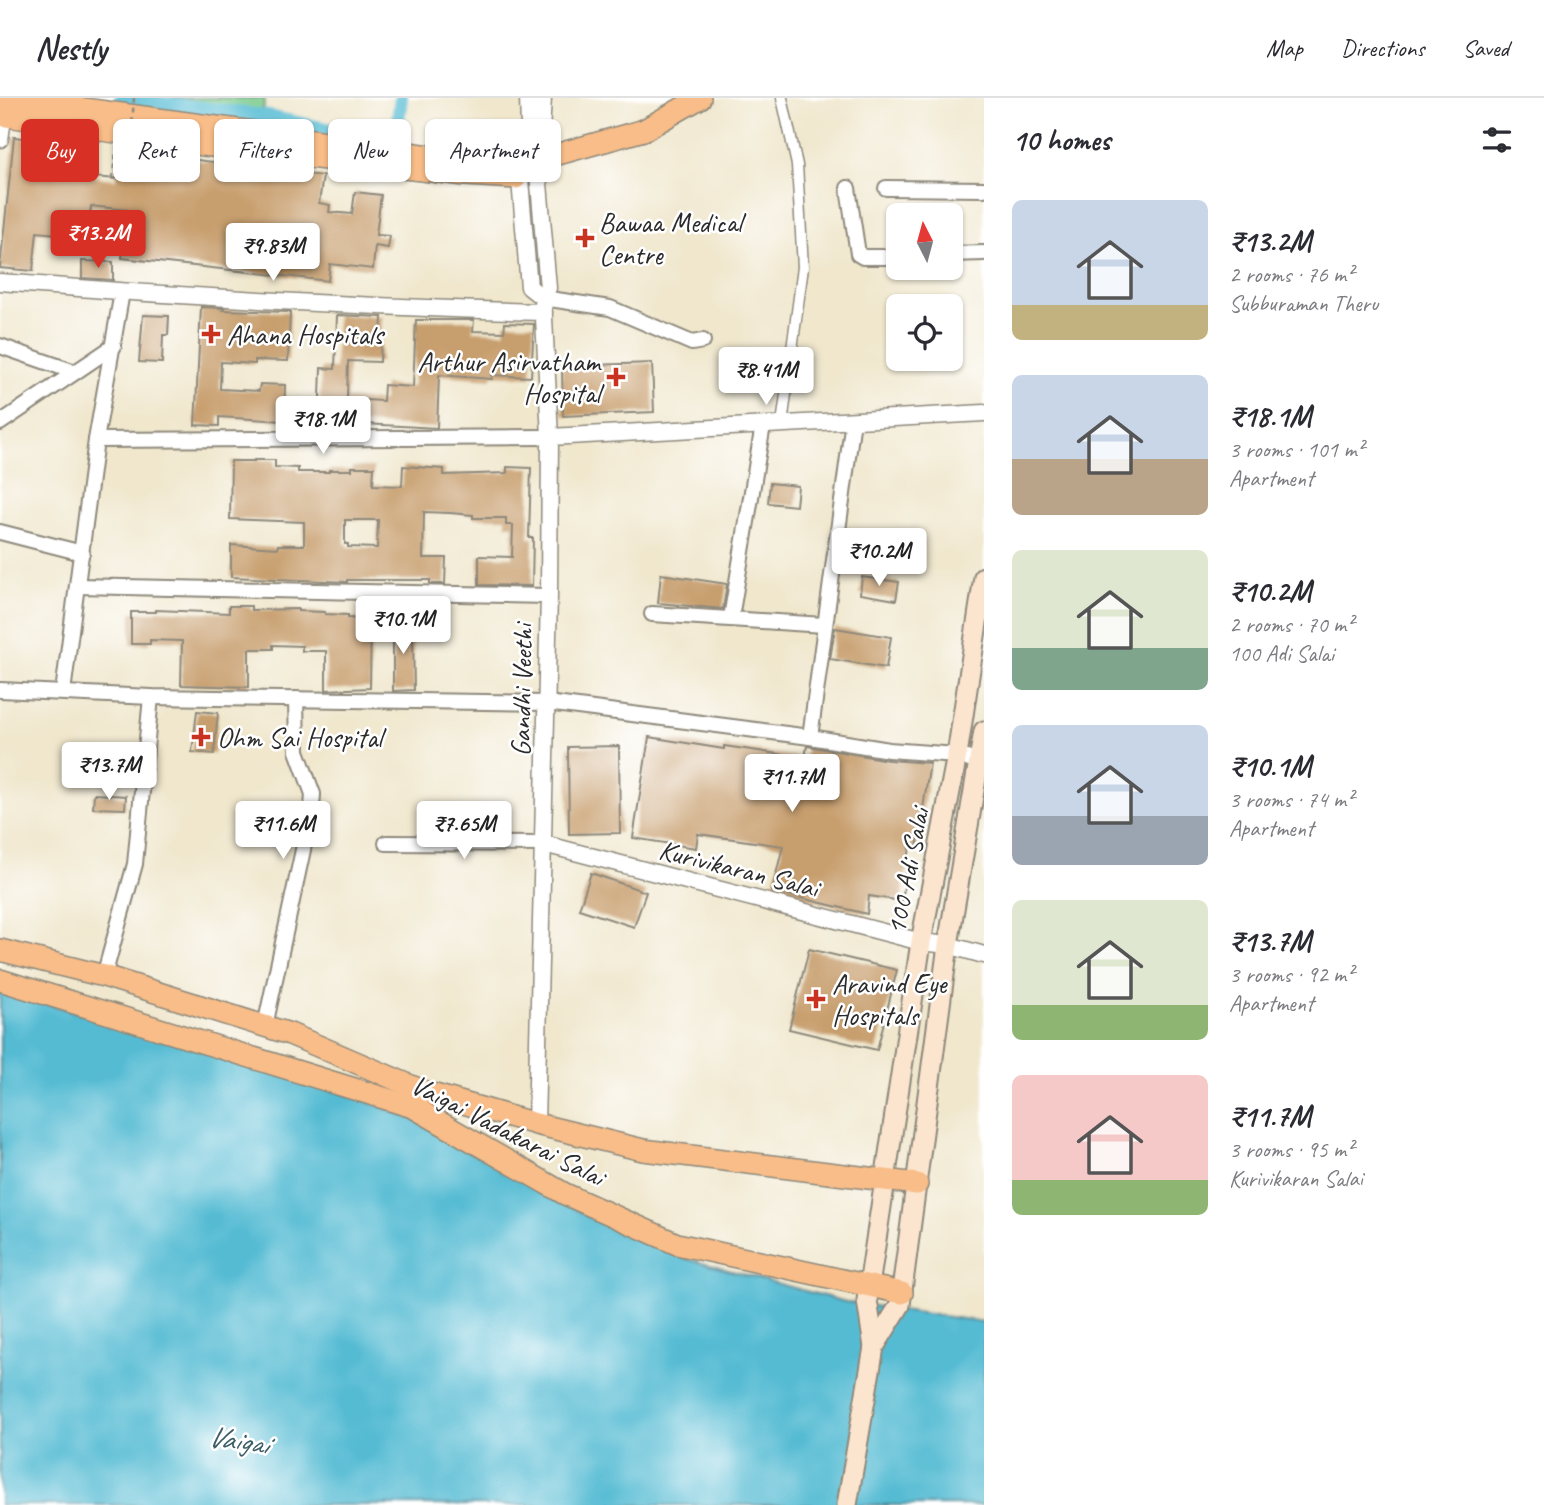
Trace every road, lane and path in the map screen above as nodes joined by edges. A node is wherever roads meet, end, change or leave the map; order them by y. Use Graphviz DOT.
graph roads {
  1 [pos="134,98"];
  2 [pos="528,98"];
  3 [pos="543,98"];
  4 [pos="700,98"];
  5 [pos="782,98"];
  6 [pos="3,107"];
  7 [pos="529,119"];
  8 [pos="542,119"];
  9 [pos="0,139"];
  10 [pos="561,155"];
  11 [pos="425,156"];
  12 [pos="112,179"];
  13 [pos="527,182"];
  14 [pos="848,188"];
  15 [pos="886,188"];
  16 [pos="984,189"];
  17 [pos="984,253"];
  18 [pos="963,254"];
  19 [pos="886,257"];
  20 [pos="0,282"];
  21 [pos="122,292"];
  22 [pos="544,305"];
  23 [pos="704,341"];
  24 [pos="0,346"];
  25 [pos="114,346"];
  26 [pos="75,372"];
  27 [pos="984,414"];
  28 [pos="853,421"];
  29 [pos="0,424"];
  30 [pos="782,424"];
  31 [pos="764,425"];
  32 [pos="550,437"];
  33 [pos="96,440"];
  34 [pos="0,532"];
  35 [pos="82,553"];
  36 [pos="984,578"];
  37 [pos="77,586"];
  38 [pos="549,596"];
  39 [pos="652,614"];
  40 [pos="731,618"];
  41 [pos="824,625"];
  42 [pos="0,690"];
  43 [pos="63,692"];
  44 [pos="151,697"];
  45 [pos="296,699"];
  46 [pos="547,703"];
  47 [pos="984,731"];
  48 [pos="810,737"];
  49 [pos="957,755"];
  50 [pos="979,762"];
  51 [pos="951,785"];
  52 [pos="979,792"];
  53 [pos="386,843"];
  54 [pos="544,844"];
  55 [pos="921,942"];
  56 [pos="948,945"];
  57 [pos="0,950"];
  58 [pos="984,955"];
  59 [pos="104,976"];
  60 [pos="0,980"];
  61 [pos="265,1026"];
  62 [pos="536,1124"];
  63 [pos="886,1179"];
  64 [pos="916,1184"];
  65 [pos="868,1293"];
  66 [pos="901,1299"];
  67 [pos="874,1347"];
  68 [pos="847,1505"];
  1 -- 12 [label="path, bridge"];
  2 -- 7 [label="street"];
  3 -- 8 [label="street"];
  4 -- 10 [label="main road"];
  5 -- 30 [label="street"];
  6 -- 9 [label="street"];
  6 -- 11 [label="main road"];
  13 -- 22 [label="street, Gandhi Veethi"];
  14 -- 19 [label="street"];
  15 -- 16 [label="street"];
  17 -- 18 [label="street"];
  20 -- 21 [label="street"];
  21 -- 22 [label="street"];
  21 -- 25 [label="street"];
  22 -- 23 [label="street"];
  22 -- 32 [label="street, Gandhi Veethi"];
  24 -- 26 [label="street"];
  25 -- 26 [label="street"];
  25 -- 33 [label="street"];
  26 -- 29 [label="street"];
  27 -- 28 [label="street"];
  28 -- 30 [label="street"];
  28 -- 41 [label="street"];
  30 -- 31 [label="street"];
  31 -- 32 [label="street"];
  31 -- 40 [label="street"];
  32 -- 33 [label="street"];
  32 -- 38 [label="street, Gandhi Veethi"];
  33 -- 35 [label="street"];
  34 -- 35 [label="street"];
  35 -- 37 [label="street"];
  36 -- 49 [label="main road, 100 Adi Salai"];
  37 -- 38 [label="street"];
  37 -- 43 [label="street"];
  38 -- 46 [label="street, Gandhi Veethi"];
  39 -- 40 [label="street"];
  40 -- 41 [label="street"];
  41 -- 48 [label="street"];
  42 -- 43 [label="street"];
  43 -- 44 [label="street"];
  44 -- 45 [label="street"];
  44 -- 59 [label="street"];
  45 -- 46 [label="street"];
  45 -- 61 [label="street"];
  46 -- 48 [label="street"];
  46 -- 54 [label="street, Gandhi Veethi"];
  47 -- 50 [label="main road, 100 Adi Salai"];
  48 -- 49 [label="street"];
  49 -- 50 [label="street"];
  49 -- 51 [label="main road, 100 Adi Salai"];
  50 -- 52 [label="main road, 100 Adi Salai"];
  51 -- 52 [label="street"];
  51 -- 55 [label="main road, 100 Adi Salai"];
  52 -- 56 [label="main road, 100 Adi Salai"];
  53 -- 54 [label="street"];
  54 -- 55 [label="street, Kurivikaran Salai"];
  54 -- 62 [label="street, Gandhi Veethi"];
  55 -- 56 [label="street, Kurivikaran Salai"];
  55 -- 63 [label="main road, 100 Adi Salai"];
  56 -- 58 [label="street, Kurivikaran Salai"];
  56 -- 64 [label="main road, 100 Adi Salai"];
  57 -- 59 [label="main road, Vaigai Vadakarai Salai"];
  59 -- 61 [label="main road, Vaigai Vadakarai Salai"];
  60 -- 65 [label="main road, Vaigai Vadakarai Salai"];
  61 -- 62 [label="main road, Vaigai Vadakarai Salai"];
  62 -- 63 [label="main road, Vaigai Vadakarai Salai"];
  63 -- 64 [label="main road, Vaigai Vadakarai Salai"];
  63 -- 65 [label="main road, 100 Adi Salai"];
  64 -- 66 [label="main road, 100 Adi Salai"];
  65 -- 66 [label="main road, Vaigai Vadakarai Salai"];
  65 -- 67 [label="main road, 100 Adi Salai"];
  66 -- 67 [label="main road"];
  67 -- 68 [label="main road"];
}
